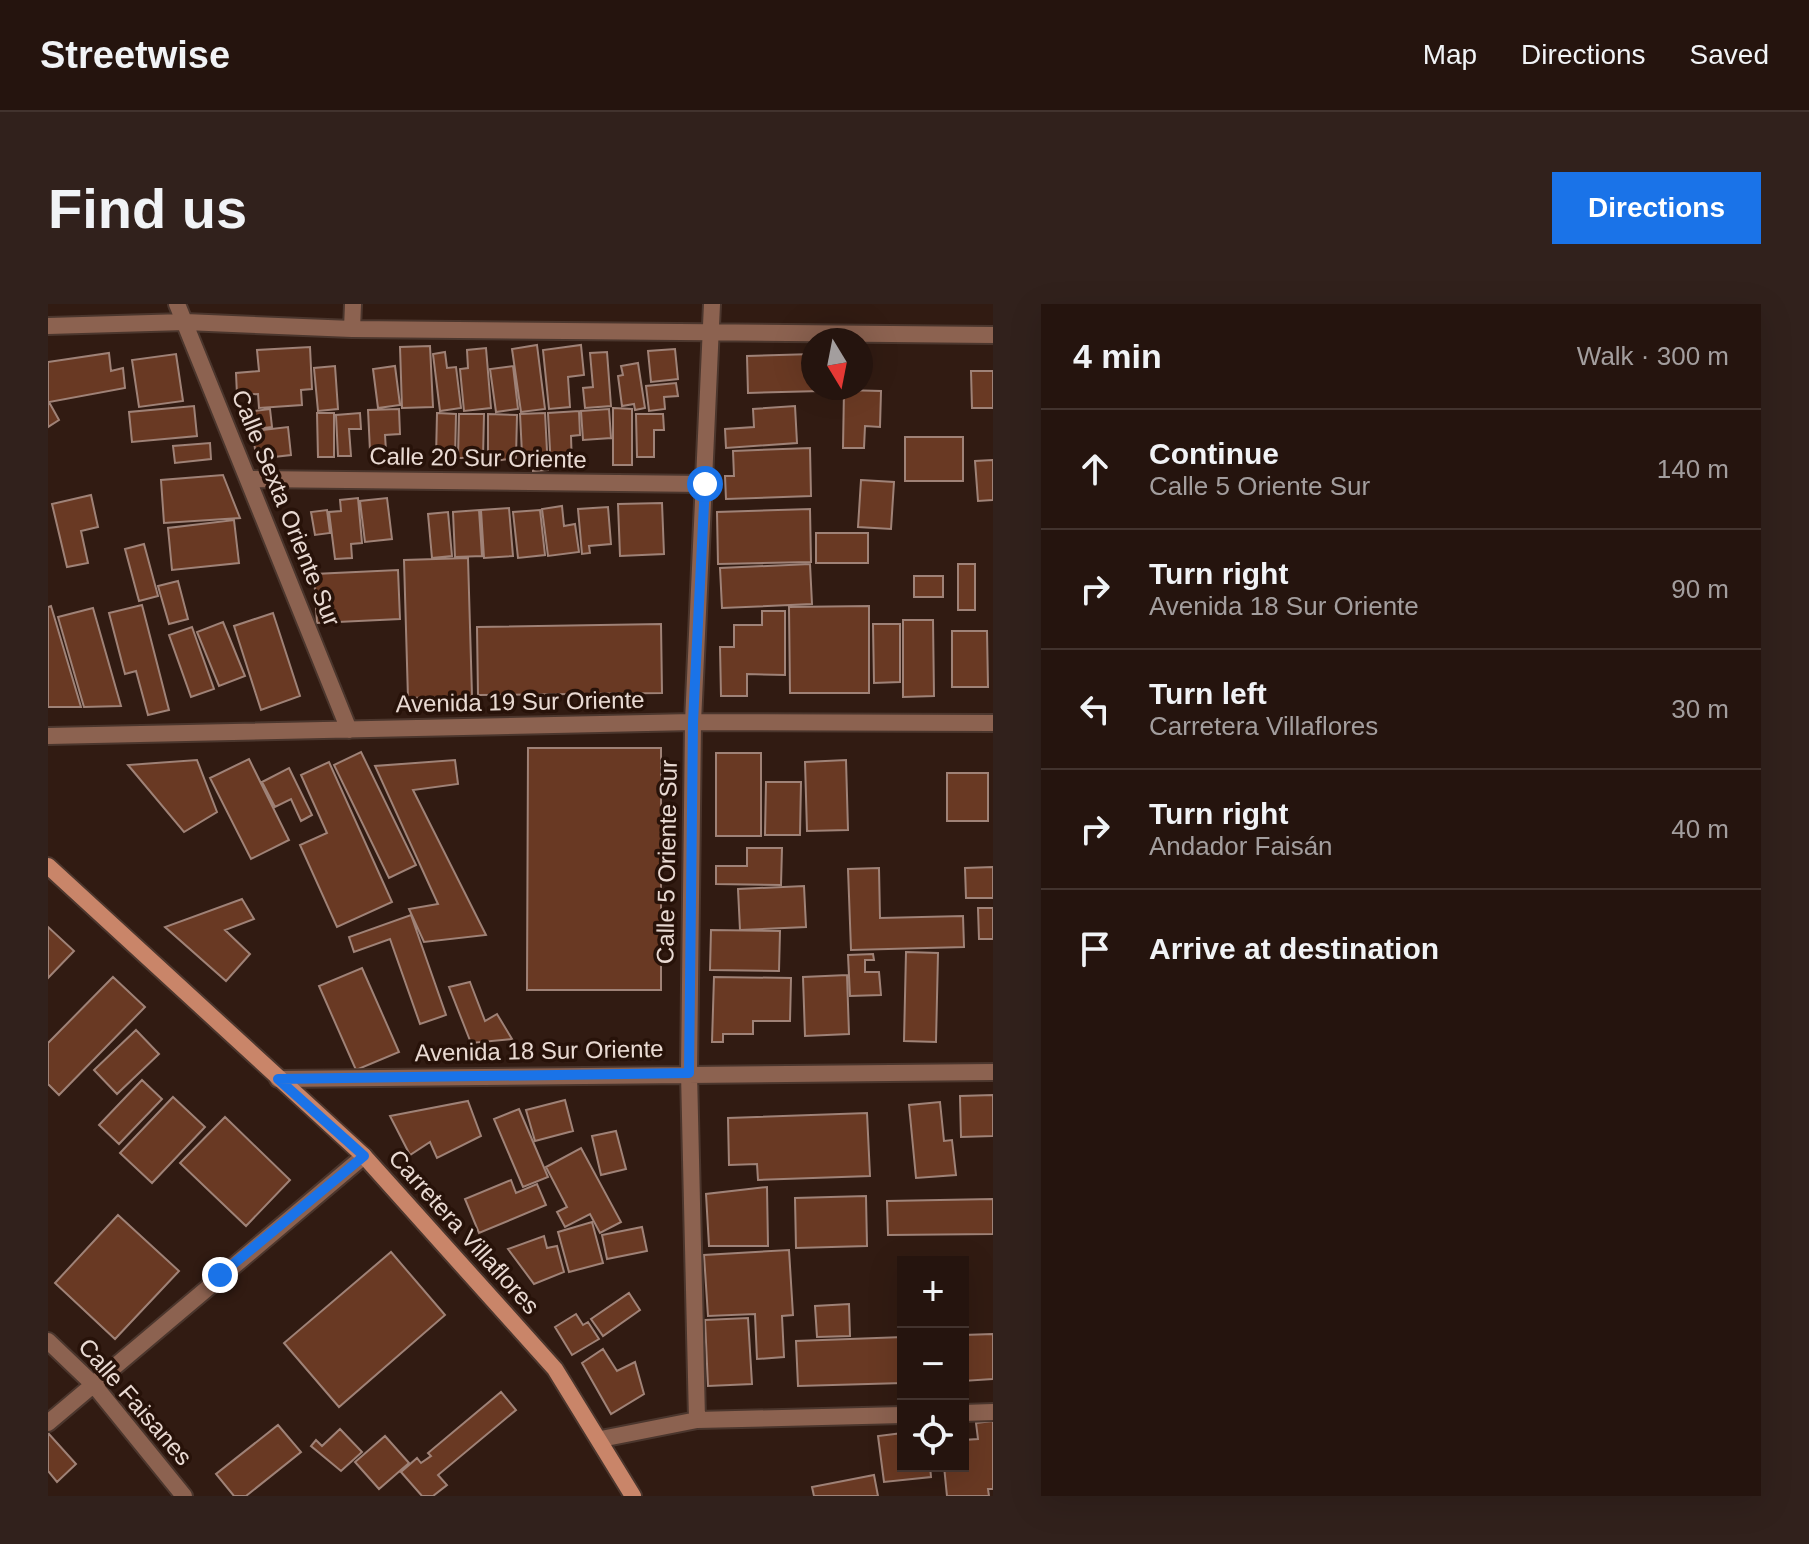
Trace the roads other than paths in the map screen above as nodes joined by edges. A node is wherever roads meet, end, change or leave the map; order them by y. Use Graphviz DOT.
graph roads {
  1 [pos="177,304"];
  2 [pos="353,304"];
  3 [pos="712,304"];
  4 [pos="185,322"];
  5 [pos="48,326"];
  6 [pos="352,329"];
  7 [pos="711,333"];
  8 [pos="993,335"];
  9 [pos="250,479"];
  10 [pos="705,484"];
  11 [pos="693,722"];
  12 [pos="993,723"];
  13 [pos="349,730"];
  14 [pos="48,736"];
  15 [pos="48,866"];
  16 [pos="993,1072"];
  17 [pos="689,1073"];
  18 [pos="278,1079"];
  19 [pos="364,1156"];
  20 [pos="48,1341"];
  21 [pos="94,1385"];
  22 [pos="993,1412"];
  23 [pos="969,1413"];
  24 [pos="897,1415"];
  25 [pos="697,1420"];
  26 [pos="48,1423"];
  27 [pos="601,1439"];
  28 [pos="184,1496"];
  29 [pos="633,1496"];
  1 -- 4 [label="street, Calle Sexta Oriente Sur"];
  2 -- 6 [label="street"];
  3 -- 7 [label="street, Calle 5 Oriente Sur"];
  4 -- 5 [label="street"];
  4 -- 6 [label="street"];
  4 -- 9 [label="street, Calle Sexta Oriente Sur"];
  6 -- 7 [label="street"];
  7 -- 8 [label="street"];
  7 -- 10 [label="street, Calle 5 Oriente Sur"];
  9 -- 10 [label="street, Calle 20 Sur Oriente"];
  9 -- 13 [label="street, Calle Sexta Oriente Sur"];
  10 -- 11 [label="street, Calle 5 Oriente Sur"];
  11 -- 12 [label="street, Avenida 19 Sur Oriente"];
  11 -- 13 [label="street, Avenida 19 Sur Oriente"];
  11 -- 17 [label="street, Calle 5 Oriente Sur"];
  13 -- 14 [label="street, Avenida 19 Sur Oriente"];
  15 -- 18 [label="main road, Carretera Villaflores"];
  16 -- 17 [label="street, Avenida 18 Sur Oriente"];
  17 -- 18 [label="street, Avenida 18 Sur Oriente"];
  17 -- 25 [label="street, Calle 5 Oriente Sur"];
  18 -- 19 [label="main road, Carretera Villaflores"];
  19 -- 21 [label="street"];
  19 -- 27 [label="main road, Carretera Villaflores"];
  20 -- 21 [label="street, Calle Faisanes"];
  21 -- 26 [label="street"];
  21 -- 28 [label="street, Calle Faisanes"];
  22 -- 23 [label="street"];
  24 -- 25 [label="street"];
  25 -- 27 [label="street"];
  27 -- 29 [label="main road, Carretera Villaflores"];
}
